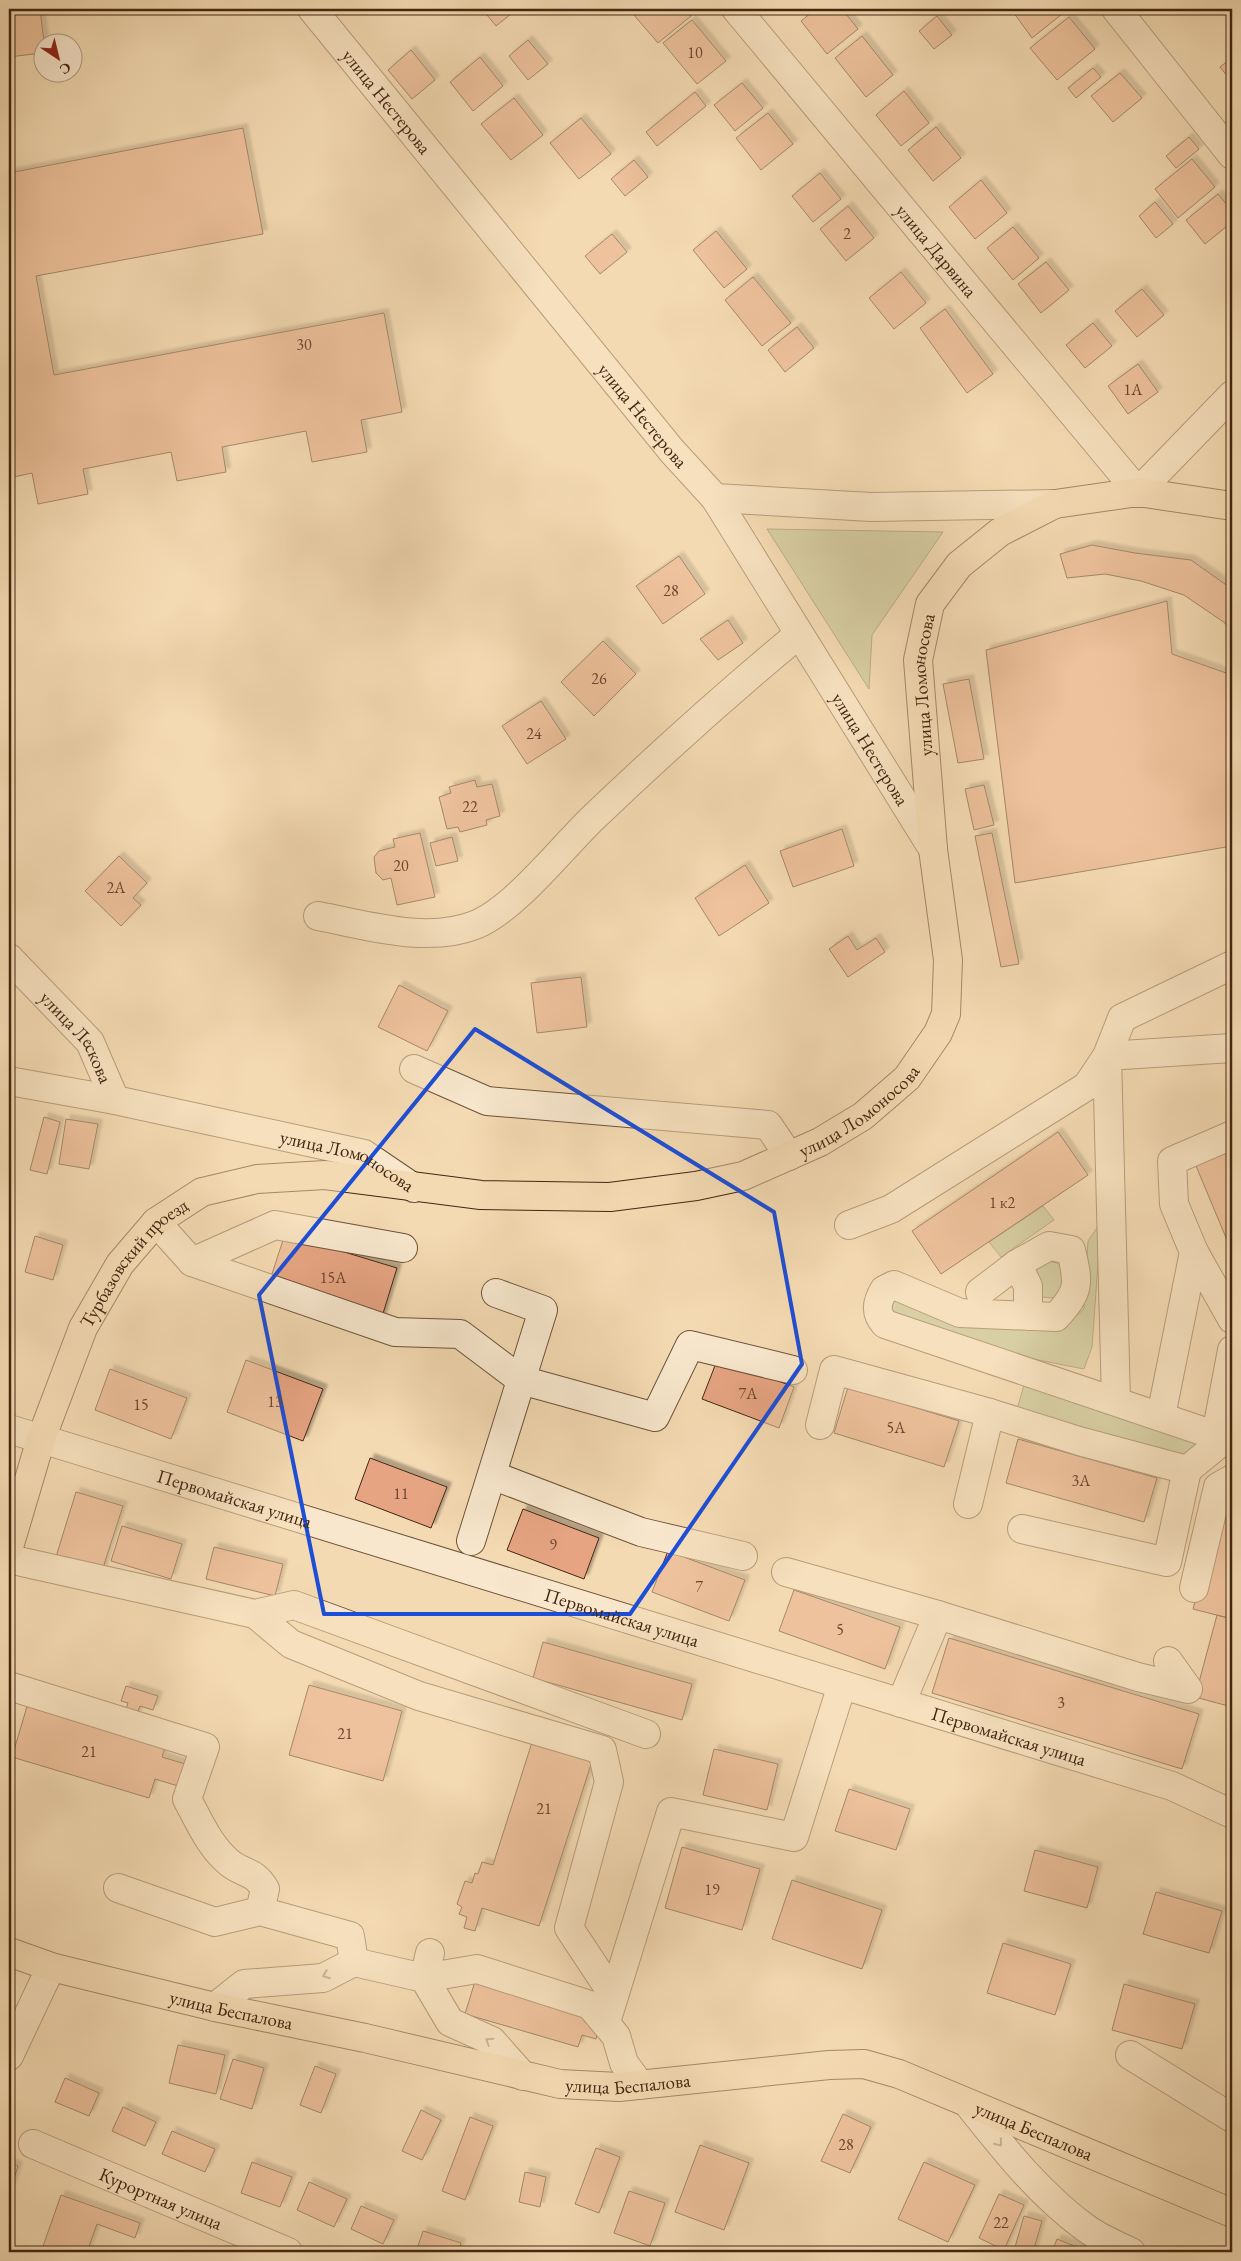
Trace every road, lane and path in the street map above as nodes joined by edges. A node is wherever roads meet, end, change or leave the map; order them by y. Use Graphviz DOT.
graph roads {
  1 [pos="312,9"];
  2 [pos="736,9"];
  3 [pos="1116,9"];
  4 [pos="1232,155"];
  5 [pos="1232,395"];
  6 [pos="1138,492"];
  7 [pos="715,498"];
  8 [pos="1056,504"];
  9 [pos="1232,506"];
  10 [pos="799,634"];
  11 [pos="933,849"];
  12 [pos="318,916"];
  13 [pos="9,958"];
  14 [pos="1232,965"];
  15 [pos="1232,1048"];
  16 [pos="1107,1056"];
  17 [pos="414,1069"];
  18 [pos="9,1081"];
  19 [pos="115,1100"];
  20 [pos="1232,1135"];
  21 [pos="790,1156"];
  22 [pos="414,1188"];
  23 [pos="156,1222"];
  24 [pos="849,1225"];
  25 [pos="403,1248"];
  26 [pos="1194,1252"];
  27 [pos="192,1262"];
  28 [pos="1017,1264"];
  29 [pos="980,1292"];
  30 [pos="496,1293"];
  31 [pos="1028,1316"];
  32 [pos="1232,1319"];
  33 [pos="1232,1350"];
  34 [pos="792,1370"];
  35 [pos="521,1380"];
  36 [pos="1116,1401"];
  37 [pos="990,1413"];
  38 [pos="1161,1416"];
  39 [pos="820,1425"];
  40 [pos="9,1429"];
  41 [pos="1225,1438"];
  42 [pos="41,1439"];
  43 [pos="1187,1470"];
  44 [pos="492,1475"];
  45 [pos="1232,1479"];
  46 [pos="968,1504"];
  47 [pos="1022,1529"];
  48 [pos="471,1541"];
  49 [pos="9,1547"];
  50 [pos="743,1556"];
  51 [pos="9,1559"];
  52 [pos="786,1572"];
  53 [pos="1194,1588"];
  54 [pos="255,1614"];
  55 [pos="938,1615"];
  56 [pos="1168,1662"];
  57 [pos="842,1685"];
  58 [pos="9,1686"];
  59 [pos="901,1703"];
  60 [pos="646,1734"];
  61 [pos="1232,1814"];
  62 [pos="118,1888"];
  63 [pos="260,1911"];
  64 [pos="9,1952"];
  65 [pos="354,1962"];
  66 [pos="427,1966"];
  67 [pos="51,1967"];
  68 [pos="614,1996"];
  69 [pos="215,2008"];
  70 [pos="606,2022"];
  71 [pos="1130,2055"];
  72 [pos="9,2056"];
  73 [pos="523,2076"];
  74 [pos="640,2085"];
  75 [pos="968,2105"];
  76 [pos="1232,2118"];
  77 [pos="33,2144"];
  78 [pos="1232,2213"];
  79 [pos="288,2252"];
  80 [pos="1131,2252"];
  1 -- 7 [label="street, улица Нестерова"];
  2 -- 6 [label="street, улица Дарвина"];
  3 -- 4 [label="street"];
  5 -- 6 [label="street"];
  6 -- 8 [label="main road, улица Ломоносова"];
  6 -- 9 [label="main road, улица Ломоносова"];
  7 -- 8 [label="street"];
  7 -- 10 [label="street, улица Нестерова"];
  8 -- 11 [label="main road, улица Ломоносова"];
  10 -- 11 [label="street, улица Нестерова"];
  10 -- 12 [label="street"];
  11 -- 21 [label="main road, улица Ломоносова"];
  13 -- 19 [label="street, улица Лескова"];
  14 -- 16 [label="street"];
  15 -- 16 [label="street"];
  16 -- 24 [label="street"];
  16 -- 36 [label="street"];
  17 -- 21 [label="street"];
  18 -- 19 [label="street, улица Ломоносова"];
  19 -- 22 [label="street, улица Ломоносова"];
  20 -- 26 [label="street"];
  21 -- 22 [label="main road, улица Ломоносова"];
  22 -- 23 [label="main road, Турбазовский проезд"];
  23 -- 27 [label="street"];
  23 -- 42 [label="main road, Турбазовский проезд"];
  25 -- 27 [label="street"];
  26 -- 32 [label="street"];
  26 -- 38 [label="street"];
  27 -- 35 [label="street"];
  28 -- 29 [label="street"];
  28 -- 31 [label="street"];
  28 -- 31 [label="street"];
  30 -- 35 [label="street"];
  31 -- 36 [label="street"];
  33 -- 41 [label="street"];
  34 -- 35 [label="street"];
  35 -- 44 [label="street"];
  36 -- 38 [label="street"];
  37 -- 39 [label="street"];
  37 -- 43 [label="street"];
  37 -- 46 [label="street"];
  38 -- 41 [label="street"];
  40 -- 42 [label="street, Первомайская улица"];
  41 -- 43 [label="street"];
  42 -- 49 [label="main road, Турбазовский проезд"];
  42 -- 57 [label="street, Первомайская улица"];
  43 -- 47 [label="street"];
  44 -- 48 [label="street"];
  44 -- 50 [label="street"];
  45 -- 53 [label="street"];
  51 -- 54 [label="street"];
  52 -- 55 [label="street"];
  54 -- 60 [label="street"];
  54 -- 68 [label="street"];
  55 -- 56 [label="street"];
  55 -- 59 [label="street"];
  57 -- 59 [label="street, Первомайская улица"];
  57 -- 68 [label="street"];
  58 -- 63 [label="street"];
  59 -- 61 [label="street, Первомайская улица"];
  62 -- 63 [label="street"];
  63 -- 65 [label="street"];
  64 -- 67 [label="main road, улица Беспалова"];
  65 -- 66 [label="street"];
  65 -- 69 [label="street, one-way"];
  66 -- 70 [label="street"];
  73 -- 66 [label="street, one-way"];
  67 -- 69 [label="main road, улица Беспалова"];
  67 -- 72 [label="street"];
  68 -- 70 [label="street"];
  69 -- 73 [label="main road, улица Беспалова"];
  70 -- 74 [label="street"];
  71 -- 76 [label="street"];
  73 -- 74 [label="main road, улица Беспалова"];
  74 -- 75 [label="main road, улица Беспалова"];
  75 -- 78 [label="main road, улица Беспалова"];
  75 -- 80 [label="street, one-way"];
  77 -- 79 [label="street, Курортная улица"];
}
